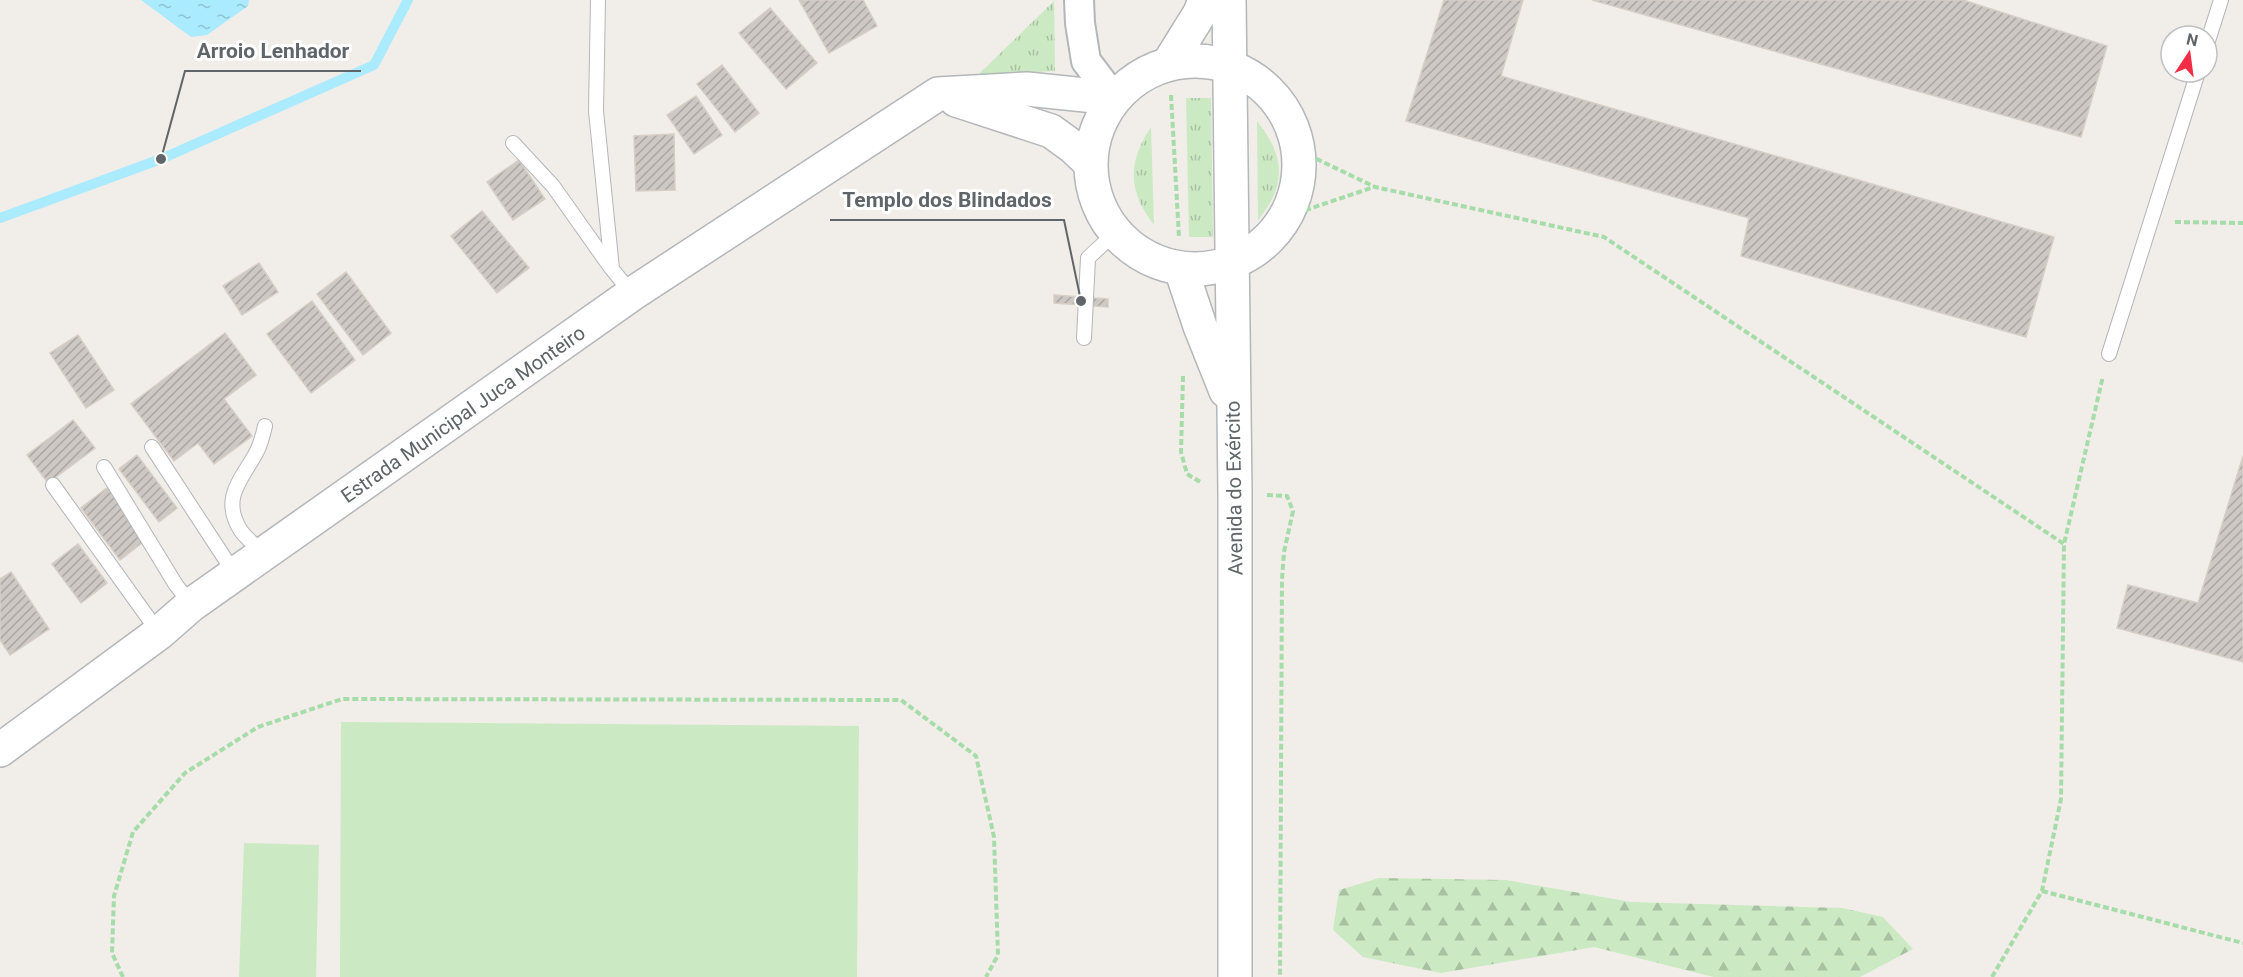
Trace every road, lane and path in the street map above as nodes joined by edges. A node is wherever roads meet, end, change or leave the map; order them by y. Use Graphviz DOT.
graph roads {
  1 [pos="598,0"];
  2 [pos="1079,0"];
  3 [pos="1205,0"];
  4 [pos="1229,0"];
  5 [pos="2221,0"];
  6 [pos="2213,24"];
  7 [pos="1169,63"];
  8 [pos="1230,70"];
  9 [pos="2194,84"];
  10 [pos="938,94"];
  11 [pos="1114,98"];
  12 [pos="513,143"];
  13 [pos="1300,151"];
  14 [pos="1090,164"];
  15 [pos="1375,187"];
  16 [pos="1288,216"];
  17 [pos="2150,221"];
  18 [pos="2243,223"];
  19 [pos="1115,233"];
  20 [pos="1232,263"];
  21 [pos="612,269"];
  22 [pos="1181,269"];
  23 [pos="632,294"];
  24 [pos="1084,338"];
  25 [pos="2109,354"];
  26 [pos="1233,408"];
  27 [pos="265,426"];
  28 [pos="152,447"];
  29 [pos="104,467"];
  30 [pos="54,485"];
  31 [pos="2064,544"];
  32 [pos="264,555"];
  33 [pos="235,574"];
  34 [pos="191,605"];
  35 [pos="159,633"];
  36 [pos="0,750"];
  37 [pos="2042,891"];
  38 [pos="2243,943"];
  39 [pos="123,977"];
  40 [pos="986,977"];
  41 [pos="1235,977"];
  42 [pos="1992,977"];
  1 -- 21 [label="lane"];
  2 -- 11 [label="street"];
  3 -- 7 [label="street"];
  4 -- 8 [label="street, Avenida do Exército"];
  5 -- 6 [label="lane"];
  7 -- 8 [label="street"];
  7 -- 11 [label="street"];
  8 -- 13 [label="street"];
  8 -- 20 [label="street, Avenida do Exército"];
  9 -- 17 [label="lane"];
  10 -- 11 [label="street"];
  10 -- 14 [label="street"];
  10 -- 23 [label="street, Estrada Municipal Juca Monteiro"];
  11 -- 14 [label="street"];
  12 -- 21 [label="lane"];
  13 -- 15 [label="path"];
  13 -- 16 [label="street"];
  14 -- 19 [label="street"];
  15 -- 16 [label="path"];
  15 -- 31 [label="path"];
  16 -- 20 [label="street"];
  17 -- 18 [label="path"];
  17 -- 25 [label="lane"];
  19 -- 22 [label="street"];
  19 -- 24 [label="lane"];
  20 -- 22 [label="street"];
  20 -- 26 [label="street, Avenida do Exército"];
  21 -- 23 [label="lane"];
  22 -- 26 [label="street"];
  23 -- 32 [label="street, Estrada Municipal Juca Monteiro"];
  25 -- 31 [label="path"];
  26 -- 41 [label="street, Avenida do Exército"];
  27 -- 32 [label="lane"];
  28 -- 33 [label="lane"];
  29 -- 34 [label="lane"];
  30 -- 35 [label="lane"];
  31 -- 37 [label="path"];
  32 -- 33 [label="street, Estrada Municipal Juca Monteiro"];
  33 -- 34 [label="street, Estrada Municipal Juca Monteiro"];
  34 -- 35 [label="street, Estrada Municipal Juca Monteiro"];
  35 -- 36 [label="street, Estrada Municipal Juca Monteiro"];
  37 -- 38 [label="path"];
  37 -- 42 [label="path"];
  39 -- 40 [label="path"];
}
